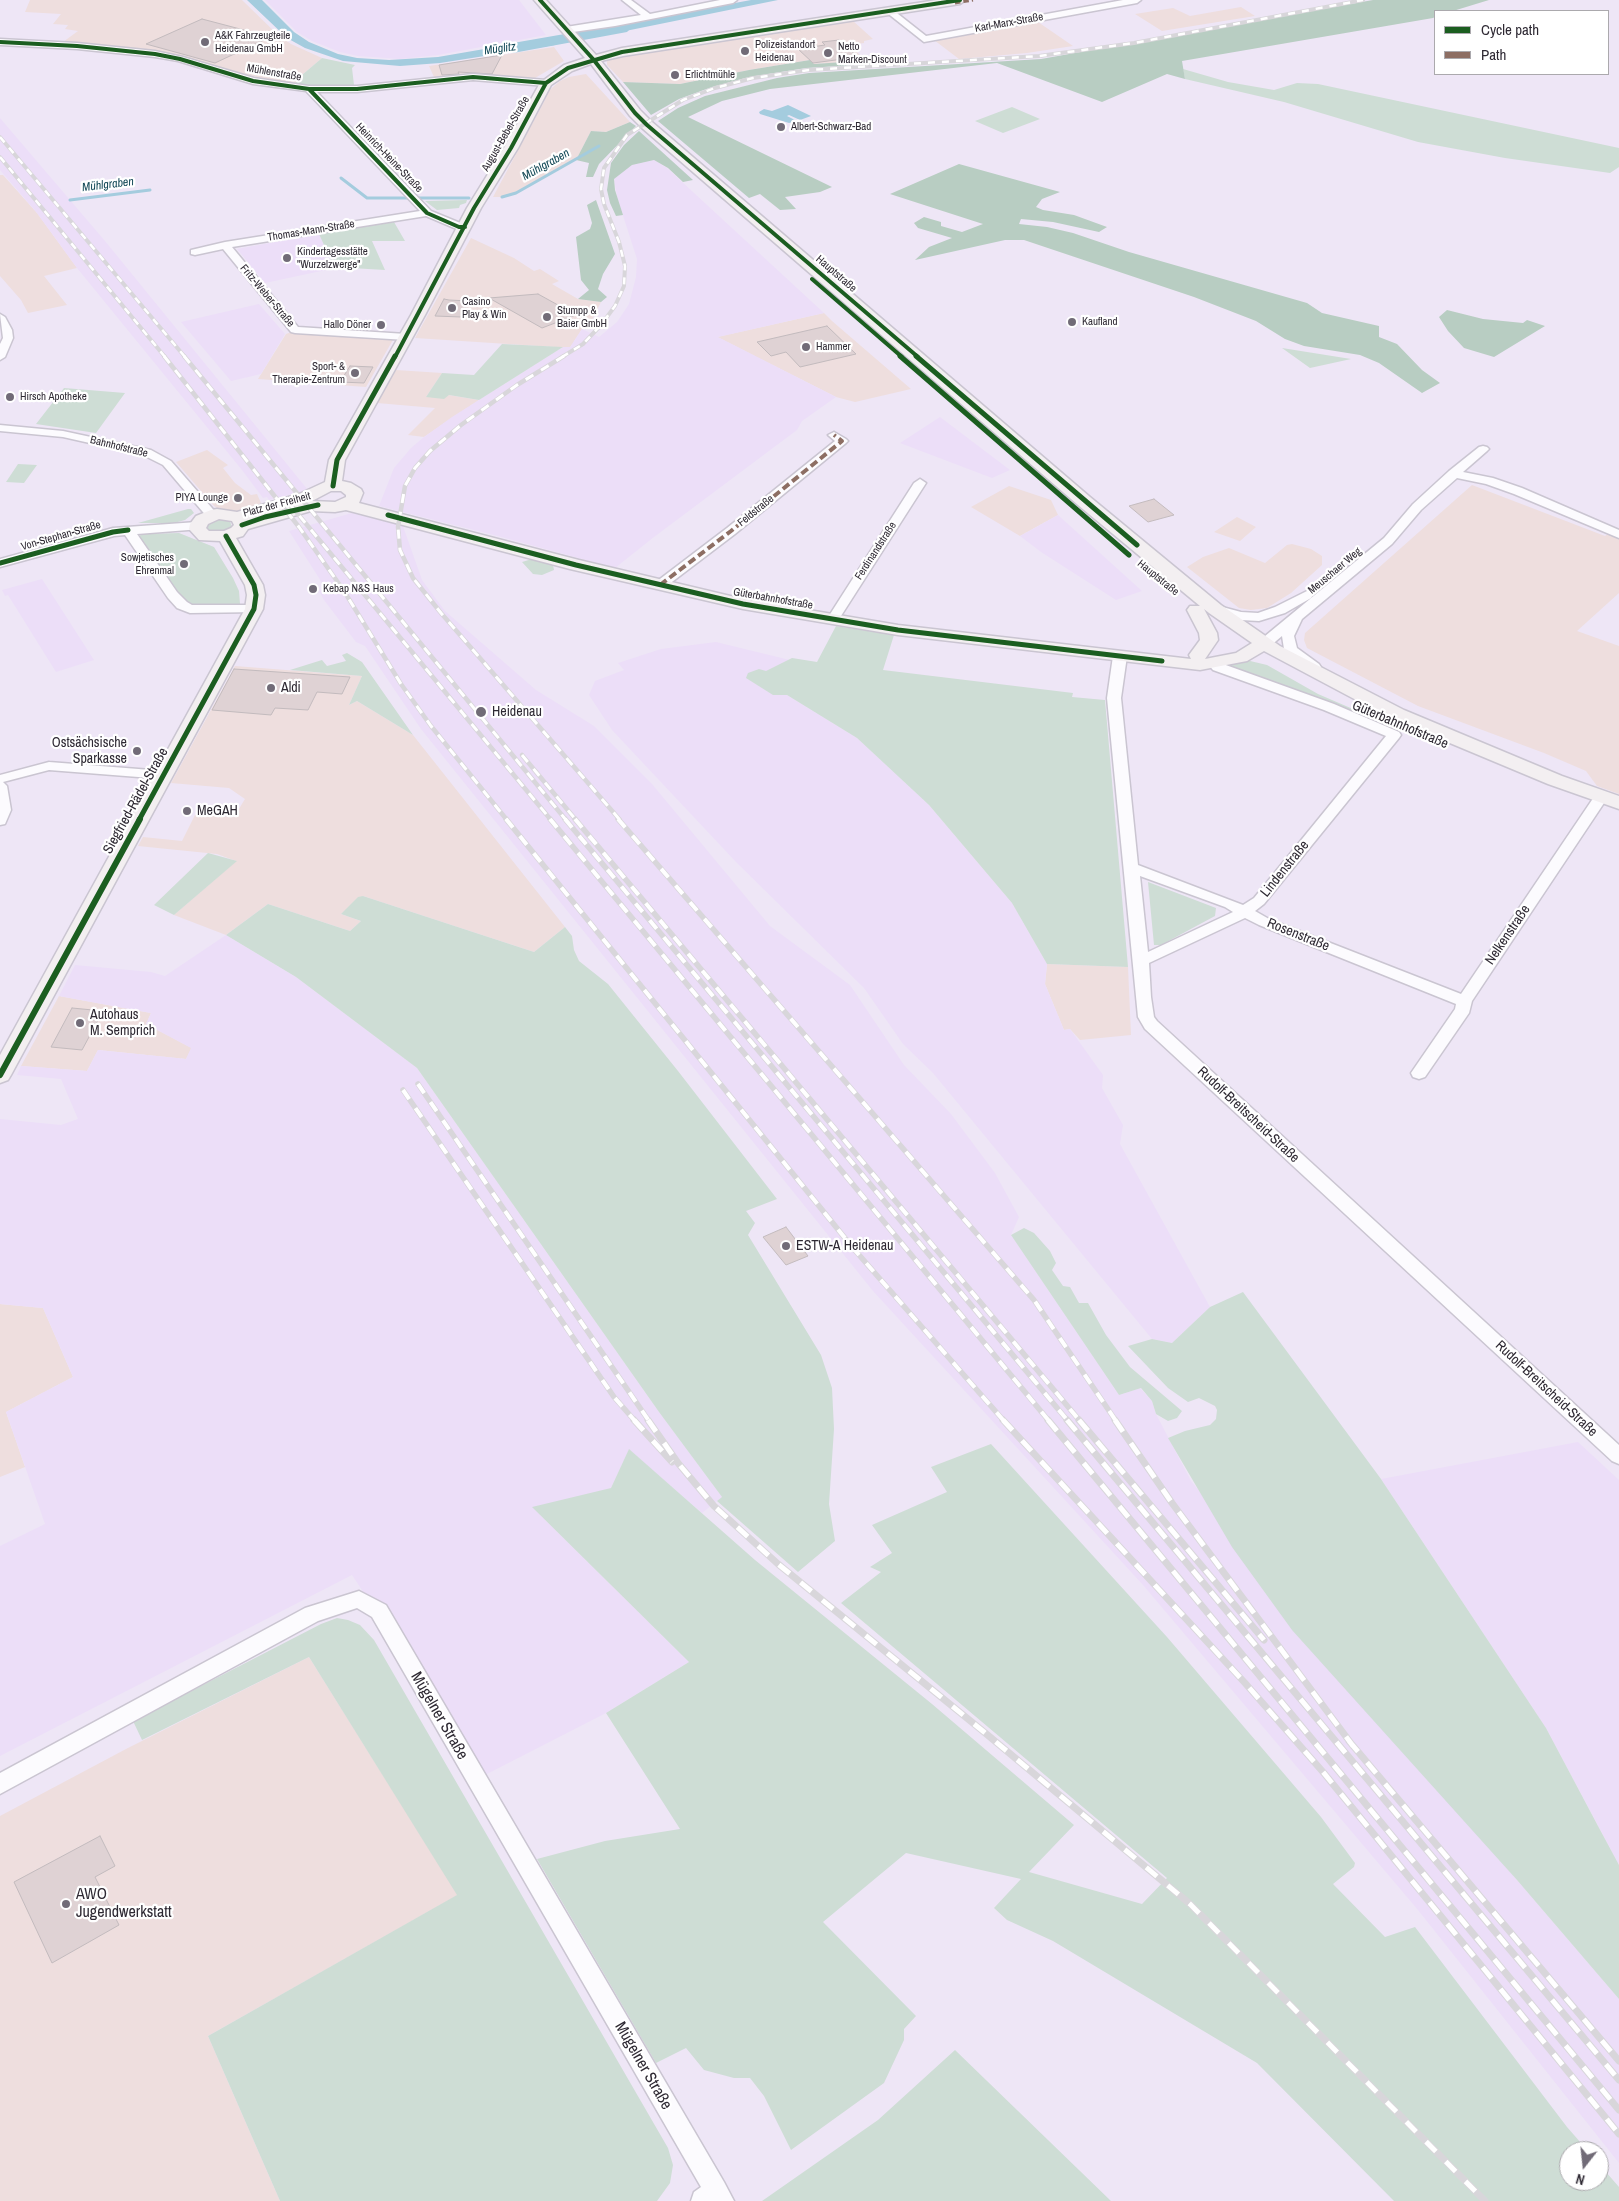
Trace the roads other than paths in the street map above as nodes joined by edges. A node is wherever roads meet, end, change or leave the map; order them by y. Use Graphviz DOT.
graph roads {
  1 [pos="528,0"];
  2 [pos="540,0"];
  3 [pos="626,0"];
  4 [pos="733,0"];
  5 [pos="960,0"];
  6 [pos="1137,0"];
  7 [pos="1112,3"];
  8 [pos="890,12"];
  9 [pos="648,16"];
  10 [pos="564,36"];
  11 [pos="0,42"];
  12 [pos="588,61"];
  13 [pos="546,83"];
  14 [pos="309,89"];
  15 [pos="427,213"];
  16 [pos="464,227"];
  17 [pos="225,245"];
  18 [pos="195,252"];
  19 [pos="0,317"];
  20 [pos="406,337"];
  21 [pos="0,357"];
  22 [pos="0,428"];
  23 [pos="834,435"];
  24 [pos="1483,448"];
  25 [pos="1465,463"];
  26 [pos="1453,474"];
  27 [pos="920,483"];
  28 [pos="333,486"];
  29 [pos="1518,491"];
  30 [pos="315,500"];
  31 [pos="346,505"];
  32 [pos="1417,507"];
  33 [pos="212,515"];
  34 [pos="240,521"];
  35 [pos="197,526"];
  36 [pos="128,530"];
  37 [pos="1619,534"];
  38 [pos="226,536"];
  39 [pos="0,563"];
  40 [pos="660,585"];
  41 [pos="1306,595"];
  42 [pos="254,609"];
  43 [pos="1215,609"];
  44 [pos="1196,610"];
  45 [pos="1296,618"];
  46 [pos="833,619"];
  47 [pos="1253,644"];
  48 [pos="1120,656"];
  49 [pos="1206,659"];
  50 [pos="1349,690"];
  51 [pos="1394,735"];
  52 [pos="164,775"];
  53 [pos="0,779"];
  54 [pos="1554,780"];
  55 [pos="0,786"];
  56 [pos="1610,800"];
  57 [pos="0,821"];
  58 [pos="1132,868"];
  59 [pos="1246,911"];
  60 [pos="1141,961"];
  61 [pos="1464,1001"];
  62 [pos="1419,1074"];
  63 [pos="0,1075"];
  64 [pos="1616,1448"];
  65 [pos="0,1784"];
  66 [pos="714,2197"];
  1 -- 10 [label="main road, Hauptstraße"];
  2 -- 10 [label="main road, Hauptstraße"];
  3 -- 9 [label="street"];
  4 -- 9 [label="street"];
  5 -- 8 [label="main road, August-Bebel-Straße"];
  6 -- 7 [label="street, Karl-Marx-Straße"];
  7 -- 8 [label="street, Karl-Marx-Straße"];
  8 -- 12 [label="main road, August-Bebel-Straße"];
  9 -- 10 [label="street"];
  10 -- 12 [label="main road, Hauptstraße"];
  10 -- 12 [label="main road, Hauptstraße"];
  11 -- 14 [label="street, Mühlenstraße"];
  12 -- 13 [label="main road, August-Bebel-Straße"];
  12 -- 43 [label="main road, Hauptstraße"];
  12 -- 44 [label="main road, Hauptstraße"];
  13 -- 14 [label="street, Mühlenstraße"];
  13 -- 16 [label="main road, August-Bebel-Straße"];
  14 -- 15 [label="street, Heinrich-Heine-Straße"];
  15 -- 16 [label="street, Heinrich-Heine-Straße"];
  15 -- 17 [label="street, Thomas-Mann-Straße"];
  16 -- 20 [label="main road, August-Bebel-Straße"];
  17 -- 18 [label="street, Thomas-Mann-Straße"];
  17 -- 20 [label="street, Fritz-Weber-Straße"];
  19 -- 21 [label="street"];
  20 -- 28 [label="main road, August-Bebel-Straße"];
  22 -- 33 [label="street, Bahnhofstraße"];
  23 -- 40 [label="street, Feldstraße"];
  24 -- 25 [label="street, Meuschaer Weg"];
  25 -- 26 [label="street, Meuschaer Weg"];
  25 -- 29 [label="street"];
  26 -- 29 [label="street"];
  26 -- 32 [label="street, Meuschaer Weg"];
  27 -- 46 [label="street, Ferdinandstraße"];
  28 -- 30 [label="main road, Platz der Freiheit"];
  28 -- 31 [label="main road"];
  29 -- 37 [label="street"];
  30 -- 31 [label="main road, Platz der Freiheit"];
  30 -- 34 [label="main road, Platz der Freiheit"];
  31 -- 40 [label="main road, Güterbahnhofstraße"];
  32 -- 41 [label="street, Meuschaer Weg"];
  32 -- 45 [label="street, Meuschaer Weg"];
  33 -- 34 [label="main road, Platz der Freiheit"];
  33 -- 35 [label="main road"];
  34 -- 38 [label="main road, Platz der Freiheit"];
  35 -- 36 [label="street"];
  35 -- 38 [label="main road"];
  36 -- 39 [label="street, Von-Stephan-Straße"];
  36 -- 42 [label="street"];
  38 -- 42 [label="main road, Siegfried-Rädel-Straße"];
  40 -- 46 [label="main road, Güterbahnhofstraße"];
  41 -- 43 [label="street"];
  41 -- 47 [label="street, Meuschaer Weg"];
  42 -- 52 [label="main road, Siegfried-Rädel-Straße"];
  43 -- 47 [label="main road, Hauptstraße"];
  44 -- 47 [label="main road, Hauptstraße"];
  44 -- 49 [label="main road"];
  45 -- 47 [label="street, Meuschaer Weg"];
  45 -- 50 [label="street"];
  46 -- 48 [label="main road, Güterbahnhofstraße"];
  47 -- 49 [label="main road, Güterbahnhofstraße"];
  47 -- 50 [label="main road, Güterbahnhofstraße"];
  47 -- 54 [label="main road, Güterbahnhofstraße"];
  48 -- 49 [label="main road, Güterbahnhofstraße"];
  48 -- 58 [label="street, Rudolf-Breitscheid-Straße"];
  49 -- 51 [label="street, Güterbahnhofstraße"];
  50 -- 54 [label="main road, Güterbahnhofstraße"];
  51 -- 59 [label="street, Lindenstraße"];
  52 -- 53 [label="street"];
  52 -- 63 [label="main road, Siegfried-Rädel-Straße"];
  54 -- 56 [label="main road, Güterbahnhofstraße"];
  55 -- 57 [label="street"];
  56 -- 61 [label="street, Nelkenstraße"];
  58 -- 59 [label="street, Rosenstraße"];
  58 -- 60 [label="street, Rudolf-Breitscheid-Straße"];
  59 -- 60 [label="street, Lindenstraße"];
  59 -- 61 [label="street, Rosenstraße"];
  60 -- 64 [label="street, Rudolf-Breitscheid-Straße"];
  61 -- 62 [label="street, Nelkenstraße"];
  65 -- 66 [label="street, Mügelner Straße"];
}
